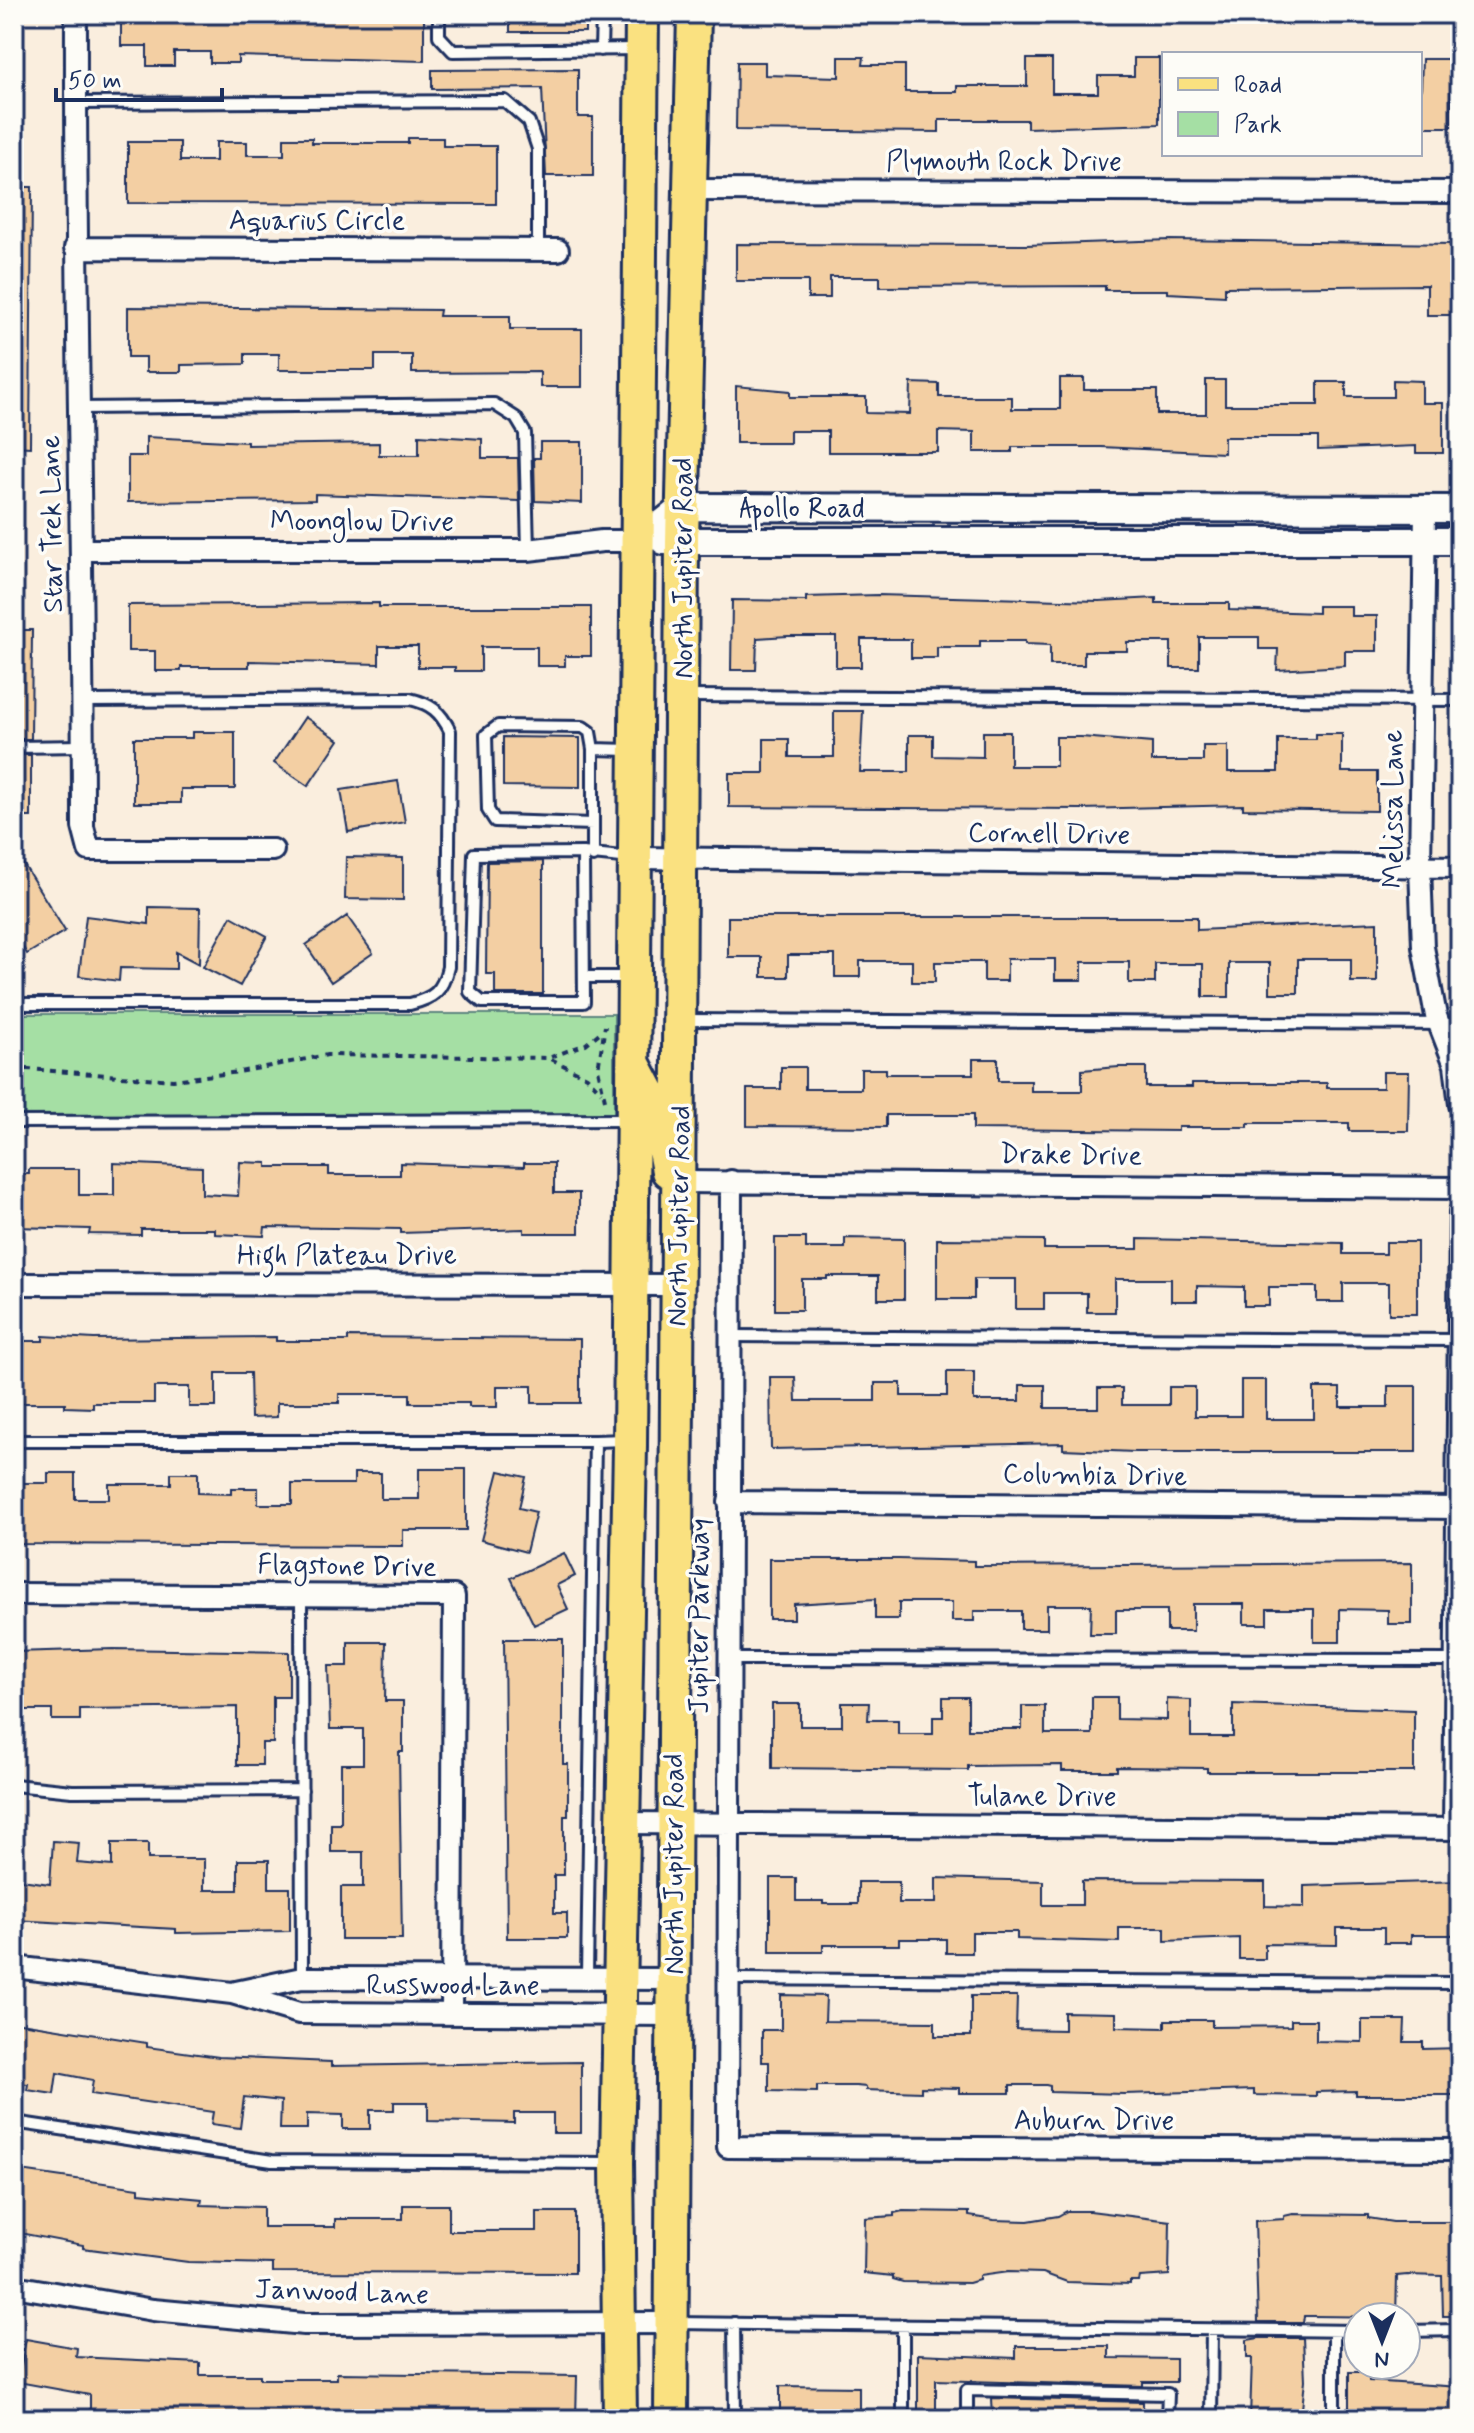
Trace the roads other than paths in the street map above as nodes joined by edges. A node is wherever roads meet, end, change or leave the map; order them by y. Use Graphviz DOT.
graph roads {
  1 [pos="76,14"];
  2 [pos="439,14"];
  3 [pos="602,14"];
  4 [pos="642,14"];
  5 [pos="672,14"];
  6 [pos="694,14"];
  7 [pos="642,49"];
  8 [pos="601,50"];
  9 [pos="76,103"];
  10 [pos="693,119"];
  11 [pos="692,190"];
  12 [pos="1460,192"];
  13 [pos="75,248"];
  14 [pos="548,250"];
  15 [pos="79,408"];
  16 [pos="683,507"];
  17 [pos="1425,509"];
  18 [pos="1460,509"];
  19 [pos="640,541"];
  20 [pos="682,541"];
  21 [pos="1425,541"];
  22 [pos="1460,541"];
  23 [pos="83,550"];
  24 [pos="528,550"];
  25 [pos="684,696"];
  26 [pos="1423,700"];
  27 [pos="1460,700"];
  28 [pos="83,701"];
  29 [pos="83,746"];
  30 [pos="14,747"];
  31 [pos="593,749"];
  32 [pos="637,751"];
  33 [pos="593,824"];
  34 [pos="273,850"];
  35 [pos="588,854"];
  36 [pos="637,858"];
  37 [pos="683,858"];
  38 [pos="1420,867"];
  39 [pos="1460,867"];
  40 [pos="584,977"];
  41 [pos="634,977"];
  42 [pos="14,1004"];
  43 [pos="682,1020"];
  44 [pos="1439,1024"];
  45 [pos="1460,1024"];
  46 [pos="633,1062"];
  47 [pos="1460,1105"];
  48 [pos="621,1120"];
  49 [pos="14,1122"];
  50 [pos="731,1181"];
  51 [pos="681,1182"];
  52 [pos="1460,1188"];
  53 [pos="1460,1212"];
  54 [pos="14,1284"];
  55 [pos="632,1284"];
  56 [pos="679,1285"];
  57 [pos="730,1336"];
  58 [pos="1459,1340"];
  59 [pos="630,1440"];
  60 [pos="14,1441"];
  61 [pos="595,1441"];
  62 [pos="729,1502"];
  63 [pos="1458,1508"];
  64 [pos="301,1593"];
  65 [pos="14,1594"];
  66 [pos="728,1659"];
  67 [pos="1458,1660"];
  68 [pos="14,1785"];
  69 [pos="302,1790"];
  70 [pos="623,1823"];
  71 [pos="675,1823"];
  72 [pos="726,1823"];
  73 [pos="1457,1829"];
  74 [pos="14,1967"];
  75 [pos="453,1976"];
  76 [pos="587,1976"];
  77 [pos="302,1978"];
  78 [pos="622,1978"];
  79 [pos="676,1979"];
  80 [pos="727,1979"];
  81 [pos="1460,1983"];
  82 [pos="232,1993"];
  83 [pos="452,2014"];
  84 [pos="621,2014"];
  85 [pos="675,2015"];
  86 [pos="14,2122"];
  87 [pos="728,2147"];
  88 [pos="1460,2150"];
  89 [pos="617,2163"];
  90 [pos="14,2286"];
  91 [pos="618,2323"];
  92 [pos="670,2323"];
  93 [pos="734,2323"];
  94 [pos="903,2325"];
  95 [pos="1212,2329"];
  96 [pos="1460,2330"];
  97 [pos="1334,2331"];
  98 [pos="1342,2331"];
  99 [pos="1422,2331"];
  100 [pos="620,2419"];
  101 [pos="671,2419"];
  102 [pos="735,2419"];
  103 [pos="903,2419"];
  104 [pos="967,2419"];
  105 [pos="1167,2419"];
  106 [pos="1211,2419"];
  107 [pos="1334,2419"];
  1 -- 9 [label="street, Star Trek Lane"];
  2 -- 8 [label="lane"];
  3 -- 8 [label="lane"];
  4 -- 7 [label="main road, North Jupiter Road"];
  5 -- 10 [label="main road"];
  6 -- 10 [label="main road, North Jupiter Road"];
  7 -- 8 [label="lane"];
  7 -- 19 [label="main road, North Jupiter Road"];
  9 -- 13 [label="street, Star Trek Lane"];
  9 -- 14 [label="lane"];
  10 -- 11 [label="main road, North Jupiter Road"];
  11 -- 12 [label="street, Plymouth Rock Drive"];
  11 -- 16 [label="main road, North Jupiter Road"];
  13 -- 14 [label="street, Aquarius Circle"];
  13 -- 15 [label="street, Star Trek Lane"];
  15 -- 23 [label="street, Star Trek Lane"];
  15 -- 24 [label="lane"];
  16 -- 17 [label="street, Apollo Road"];
  16 -- 19 [label="street"];
  16 -- 20 [label="main road, North Jupiter Road"];
  17 -- 18 [label="street, Apollo Road"];
  17 -- 21 [label="street, Melissa Lane"];
  19 -- 20 [label="street, Apollo Road"];
  19 -- 24 [label="street, Moonglow Drive"];
  19 -- 32 [label="main road, North Jupiter Road"];
  20 -- 21 [label="street, Apollo Road"];
  20 -- 25 [label="main road, North Jupiter Road"];
  21 -- 22 [label="street, Apollo Road"];
  21 -- 26 [label="street, Melissa Lane"];
  23 -- 24 [label="street, Moonglow Drive"];
  23 -- 28 [label="street, Star Trek Lane"];
  25 -- 26 [label="lane"];
  25 -- 37 [label="main road, North Jupiter Road"];
  26 -- 27 [label="lane"];
  26 -- 38 [label="street, Melissa Lane"];
  28 -- 29 [label="street, Star Trek Lane"];
  28 -- 42 [label="lane"];
  29 -- 30 [label="lane"];
  29 -- 34 [label="street, Star Trek Lane"];
  31 -- 32 [label="lane"];
  31 -- 33 [label="lane"];
  31 -- 33 [label="lane"];
  32 -- 36 [label="main road, North Jupiter Road"];
  33 -- 35 [label="lane"];
  35 -- 36 [label="lane"];
  35 -- 40 [label="lane"];
  35 -- 40 [label="lane"];
  36 -- 37 [label="street, Cornell Drive"];
  36 -- 41 [label="main road, North Jupiter Road"];
  37 -- 38 [label="street, Cornell Drive"];
  37 -- 43 [label="main road, North Jupiter Road"];
  38 -- 39 [label="street, Cornell Drive"];
  38 -- 44 [label="street, Melissa Lane"];
  40 -- 41 [label="lane"];
  41 -- 46 [label="main road, North Jupiter Road"];
  43 -- 44 [label="lane"];
  43 -- 51 [label="main road, North Jupiter Road"];
  44 -- 45 [label="lane"];
  44 -- 47 [label="street, Melissa Lane"];
  46 -- 48 [label="main road, North Jupiter Road"];
  46 -- 51 [label="main road"];
  48 -- 49 [label="lane"];
  48 -- 55 [label="main road, North Jupiter Road"];
  50 -- 51 [label="street, Drake Drive"];
  50 -- 52 [label="street, Drake Drive"];
  50 -- 57 [label="street, Jupiter Parkway"];
  51 -- 56 [label="main road, North Jupiter Road"];
  53 -- 58 [label="street"];
  54 -- 55 [label="street, High Plateau Drive"];
  55 -- 56 [label="street, High Plateau Drive"];
  55 -- 59 [label="main road, North Jupiter Road"];
  56 -- 71 [label="main road, North Jupiter Road"];
  57 -- 58 [label="lane"];
  57 -- 62 [label="street, Jupiter Parkway"];
  58 -- 63 [label="street"];
  59 -- 61 [label="lane"];
  59 -- 70 [label="main road, North Jupiter Road"];
  60 -- 61 [label="lane"];
  61 -- 76 [label="lane"];
  62 -- 63 [label="street, Columbia Drive"];
  62 -- 66 [label="street, Jupiter Parkway"];
  63 -- 67 [label="street"];
  64 -- 65 [label="street, Flagstone Drive"];
  64 -- 69 [label="lane"];
  64 -- 75 [label="street, Flagstone Drive"];
  66 -- 67 [label="lane"];
  66 -- 72 [label="street, Jupiter Parkway"];
  67 -- 73 [label="street"];
  68 -- 69 [label="lane"];
  69 -- 77 [label="lane"];
  70 -- 71 [label="street, Tulane Drive"];
  70 -- 78 [label="main road, North Jupiter Road"];
  71 -- 72 [label="street, Tulane Drive"];
  71 -- 79 [label="main road, North Jupiter Road"];
  72 -- 73 [label="street, Tulane Drive"];
  72 -- 80 [label="street, Jupiter Parkway"];
  74 -- 82 [label="street, Russwood Lane"];
  75 -- 76 [label="street, Russwood Lane"];
  75 -- 77 [label="street, Russwood Lane"];
  75 -- 83 [label="street, Flagstone Drive"];
  76 -- 78 [label="street, Russwood Lane"];
  77 -- 82 [label="street, Russwood Lane"];
  78 -- 79 [label="street, Russwood Lane"];
  78 -- 84 [label="main road, North Jupiter Road"];
  79 -- 85 [label="main road, North Jupiter Road"];
  80 -- 81 [label="lane"];
  80 -- 87 [label="street, Jupiter Parkway"];
  82 -- 83 [label="street, Russwood Lane"];
  83 -- 84 [label="street, Russwood Lane"];
  84 -- 85 [label="street, Russwood Lane"];
  84 -- 89 [label="main road, North Jupiter Road"];
  85 -- 92 [label="main road, North Jupiter Road"];
  86 -- 89 [label="lane"];
  87 -- 88 [label="street, Auburn Drive"];
  89 -- 91 [label="main road, North Jupiter Road"];
  90 -- 91 [label="street, Janwood Lane"];
  91 -- 92 [label="street, Janwood Lane"];
  91 -- 100 [label="main road, North Jupiter Road"];
  92 -- 93 [label="lane"];
  92 -- 101 [label="main road, North Jupiter Road"];
  93 -- 94 [label="lane"];
  93 -- 102 [label="lane"];
  94 -- 95 [label="lane"];
  94 -- 103 [label="lane"];
  95 -- 97 [label="lane"];
  95 -- 106 [label="lane"];
  96 -- 99 [label="lane"];
  97 -- 98 [label="lane"];
  97 -- 107 [label="lane"];
  104 -- 105 [label="lane"];
}
